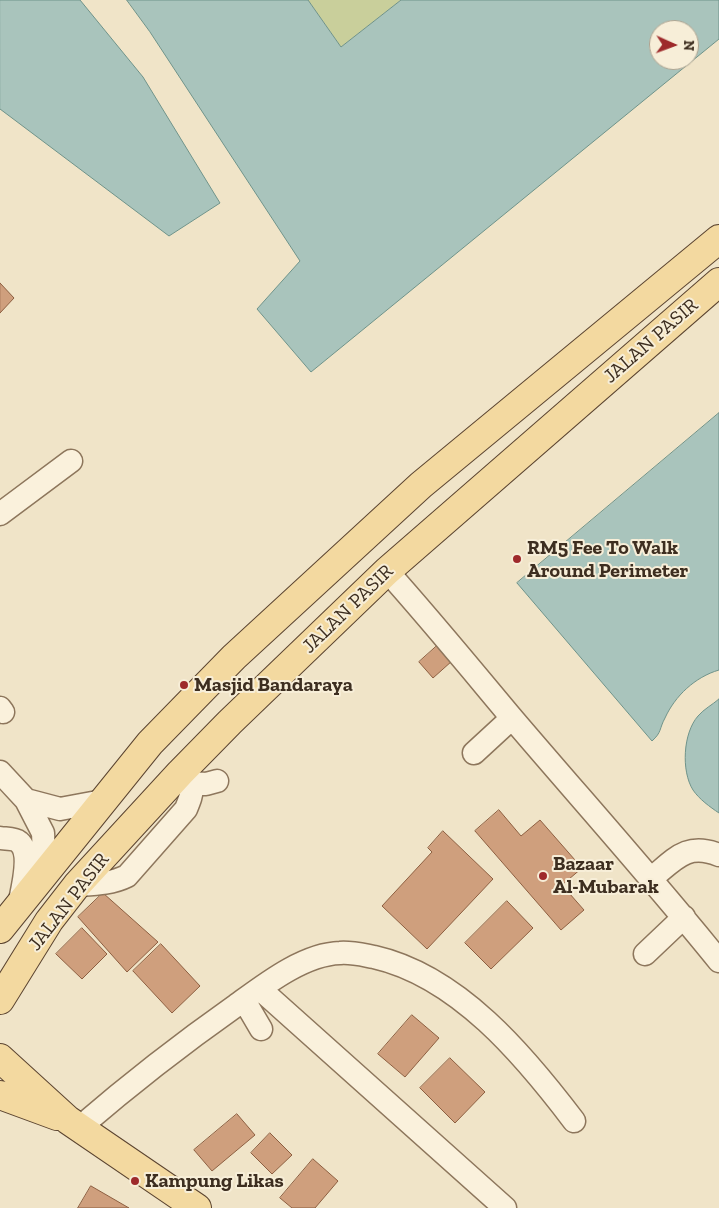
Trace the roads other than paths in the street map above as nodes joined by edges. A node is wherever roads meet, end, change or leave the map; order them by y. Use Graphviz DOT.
graph roads {
  1 [pos="719,239"];
  2 [pos="719,282"];
  3 [pos="71,462"];
  4 [pos="0,514"];
  5 [pos="387,571"];
  6 [pos="512,718"];
  7 [pos="474,753"];
  8 [pos="0,772"];
  9 [pos="186,778"];
  10 [pos="217,780"];
  11 [pos="26,800"];
  12 [pos="104,801"];
  13 [pos="0,838"];
  14 [pos="719,855"];
  15 [pos="45,874"];
  16 [pos="652,878"];
  17 [pos="20,905"];
  18 [pos="684,917"];
  19 [pos="0,929"];
  20 [pos="645,954"];
  21 [pos="719,960"];
  22 [pos="252,994"];
  23 [pos="0,1000"];
  24 [pos="260,1030"];
  25 [pos="0,1058"];
  26 [pos="0,1095"];
  27 [pos="574,1121"];
  28 [pos="74,1124"];
  29 [pos="195,1207"];
  30 [pos="505,1208"];
  1 -- 12 [label="main road, JALAN PASIR"];
  2 -- 5 [label="main road, JALAN PASIR"];
  3 -- 4 [label="street"];
  5 -- 6 [label="street"];
  5 -- 9 [label="main road, JALAN PASIR"];
  6 -- 7 [label="street"];
  6 -- 16 [label="street"];
  8 -- 11 [label="street"];
  9 -- 10 [label="street"];
  9 -- 23 [label="main road, JALAN PASIR"];
  11 -- 12 [label="street"];
  11 -- 15 [label="street"];
  12 -- 15 [label="main road, JALAN PASIR"];
  13 -- 17 [label="street"];
  14 -- 16 [label="street"];
  15 -- 17 [label="main road, JALAN PASIR"];
  16 -- 18 [label="street"];
  17 -- 19 [label="main road, JALAN PASIR"];
  18 -- 20 [label="street"];
  18 -- 21 [label="street"];
  22 -- 24 [label="street"];
  22 -- 27 [label="street"];
  22 -- 28 [label="street"];
  22 -- 30 [label="street"];
  25 -- 28 [label="main road"];
  26 -- 28 [label="main road"];
  28 -- 29 [label="main road"];
}
